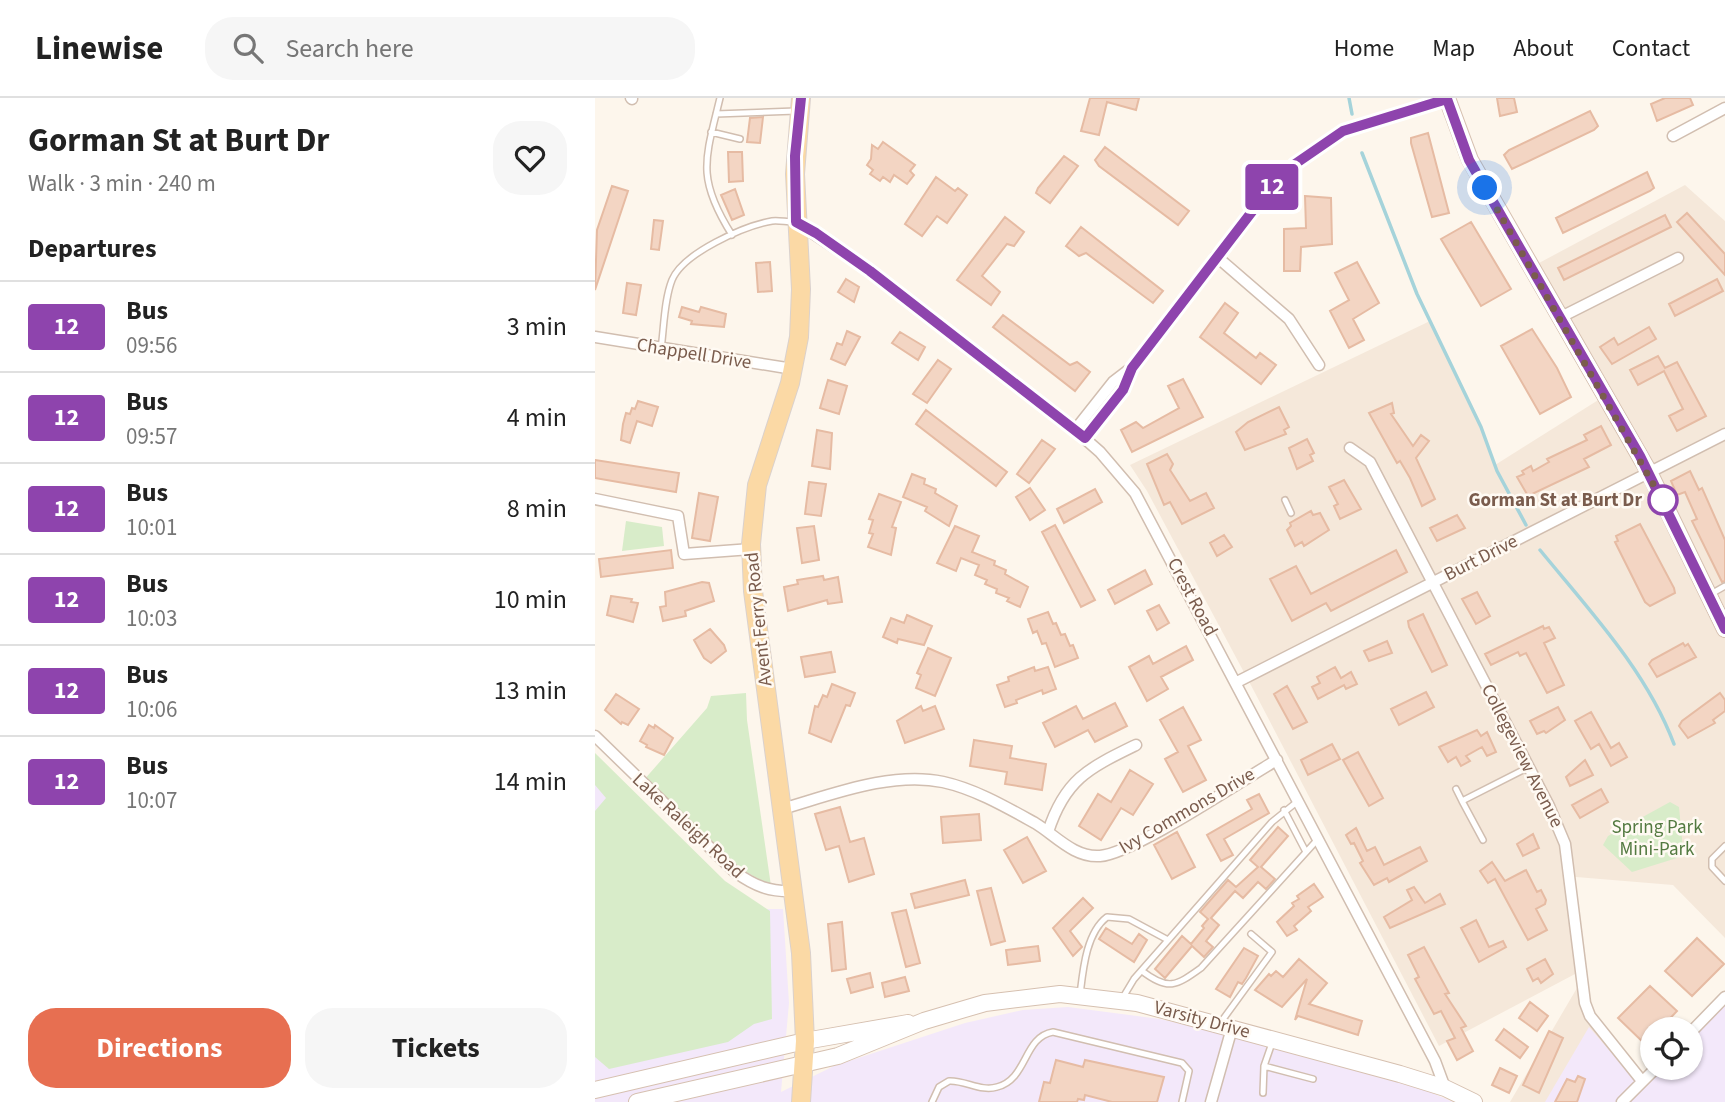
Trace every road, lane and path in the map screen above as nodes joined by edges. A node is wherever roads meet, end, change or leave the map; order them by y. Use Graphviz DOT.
graph roads {
  1 [pos="720,98"];
  2 [pos="1447,99"];
  3 [pos="800,105"];
  4 [pos="1725,108"];
  5 [pos="716,114"];
  6 [pos="711,132"];
  7 [pos="1673,136"];
  8 [pos="740,139"];
  9 [pos="796,222"];
  10 [pos="732,234"];
  11 [pos="1216,257"];
  12 [pos="1678,258"];
  13 [pos="1561,317"];
  14 [pos="595,337"];
  15 [pos="661,349"];
  16 [pos="1319,365"];
  17 [pos="1132,368"];
  18 [pos="793,369"];
  19 [pos="1075,430"];
  20 [pos="1725,434"];
  21 [pos="1085,438"];
  22 [pos="1350,448"];
  23 [pos="1649,472"];
  24 [pos="595,499"];
  25 [pos="1285,500"];
  26 [pos="1291,513"];
  27 [pos="751,549"];
  28 [pos="1432,584"];
  29 [pos="1725,586"];
  30 [pos="1709,595"];
  31 [pos="1725,627"];
  32 [pos="1237,682"];
  33 [pos="595,736"];
  34 [pos="1136,745"];
  35 [pos="1277,760"];
  36 [pos="1529,767"];
  37 [pos="1456,789"];
  38 [pos="1299,801"];
  39 [pos="1462,801"];
  40 [pos="782,808"];
  41 [pos="1284,810"];
  42 [pos="1048,832"];
  43 [pos="1318,839"];
  44 [pos="1483,840"];
  45 [pos="1725,846"];
  46 [pos="1307,852"];
  47 [pos="1725,881"];
  48 [pos="794,891"];
  49 [pos="1251,934"];
  50 [pos="1168,940"];
  51 [pos="1142,971"];
  52 [pos="1080,995"];
  53 [pos="1725,996"];
  54 [pos="1122,1000"];
  55 [pos="1703,1019"];
  56 [pos="924,1021"];
  57 [pos="1225,1027"];
  58 [pos="1273,1040"];
  59 [pos="805,1041"];
  60 [pos="804,1063"];
  61 [pos="1264,1066"];
  62 [pos="1313,1079"];
  63 [pos="1642,1081"];
  64 [pos="1445,1088"];
  65 [pos="595,1090"];
  66 [pos="1263,1093"];
  67 [pos="637,1102"];
  68 [pos="801,1102"];
  69 [pos="932,1102"];
  70 [pos="1182,1102"];
  71 [pos="1211,1102"];
  72 [pos="1474,1102"];
  73 [pos="1622,1102"];
  1 -- 5 [label="lane"];
  2 -- 11 [label="street"];
  2 -- 13 [label="street"];
  3 -- 5 [label="lane"];
  3 -- 9 [label="main road, Avent Ferry Road"];
  4 -- 7 [label="street"];
  5 -- 6 [label="lane"];
  6 -- 8 [label="lane"];
  6 -- 10 [label="lane"];
  9 -- 10 [label="lane"];
  9 -- 18 [label="main road, Avent Ferry Road"];
  9 -- 19 [label="street, Crest Road"];
  10 -- 15 [label="lane"];
  11 -- 16 [label="street"];
  11 -- 17 [label="street"];
  12 -- 13 [label="street"];
  13 -- 23 [label="street"];
  14 -- 15 [label="street, Chappell Drive"];
  15 -- 18 [label="street, Chappell Drive"];
  17 -- 19 [label="street"];
  17 -- 21 [label="street"];
  18 -- 27 [label="main road, Avent Ferry Road"];
  19 -- 21 [label="street, Crest Road"];
  20 -- 23 [label="street, Burt Drive"];
  21 -- 32 [label="street, Crest Road"];
  22 -- 28 [label="street, Collegeview Avenue"];
  23 -- 28 [label="street, Burt Drive"];
  23 -- 30 [label="street"];
  24 -- 27 [label="street"];
  25 -- 26 [label="lane"];
  27 -- 40 [label="main road, Avent Ferry Road"];
  28 -- 32 [label="street, Burt Drive"];
  28 -- 36 [label="street, Collegeview Avenue"];
  29 -- 30 [label="lane"];
  30 -- 31 [label="street"];
  32 -- 35 [label="street, Crest Road"];
  33 -- 48 [label="street, Lake Raleigh Road"];
  34 -- 42 [label="street"];
  35 -- 38 [label="street, Crest Road"];
  35 -- 42 [label="street, Ivy Commons Drive"];
  36 -- 39 [label="lane"];
  36 -- 63 [label="street, Collegeview Avenue"];
  37 -- 39 [label="lane"];
  38 -- 41 [label="lane"];
  38 -- 43 [label="street, Crest Road"];
  39 -- 44 [label="lane"];
  40 -- 42 [label="street, Ivy Commons Drive"];
  40 -- 48 [label="main road, Avent Ferry Road"];
  41 -- 46 [label="lane"];
  41 -- 50 [label="lane"];
  43 -- 46 [label="lane"];
  43 -- 64 [label="street, Crest Road"];
  45 -- 47 [label="lane"];
  46 -- 51 [label="lane"];
  48 -- 59 [label="main road, Avent Ferry Road"];
  49 -- 57 [label="lane"];
  50 -- 51 [label="lane"];
  50 -- 52 [label="lane"];
  51 -- 54 [label="lane"];
  52 -- 54 [label="street, Varsity Drive"];
  52 -- 56 [label="street, Varsity Drive"];
  53 -- 55 [label="street"];
  54 -- 57 [label="street, Varsity Drive"];
  56 -- 59 [label="street, Varsity Drive"];
  56 -- 60 [label="street, Varsity Drive"];
  57 -- 58 [label="street, Varsity Drive"];
  57 -- 71 [label="street"];
  58 -- 61 [label="lane"];
  58 -- 64 [label="street, Varsity Drive"];
  59 -- 60 [label="main road, Avent Ferry Road"];
  59 -- 65 [label="street, Varsity Drive"];
  60 -- 67 [label="street, Varsity Drive"];
  60 -- 68 [label="main road, Avent Ferry Road"];
  61 -- 62 [label="lane"];
  61 -- 66 [label="lane"];
  63 -- 73 [label="street"];
  64 -- 72 [label="street, Varsity Drive"];
  69 -- 70 [label="lane"];
}
